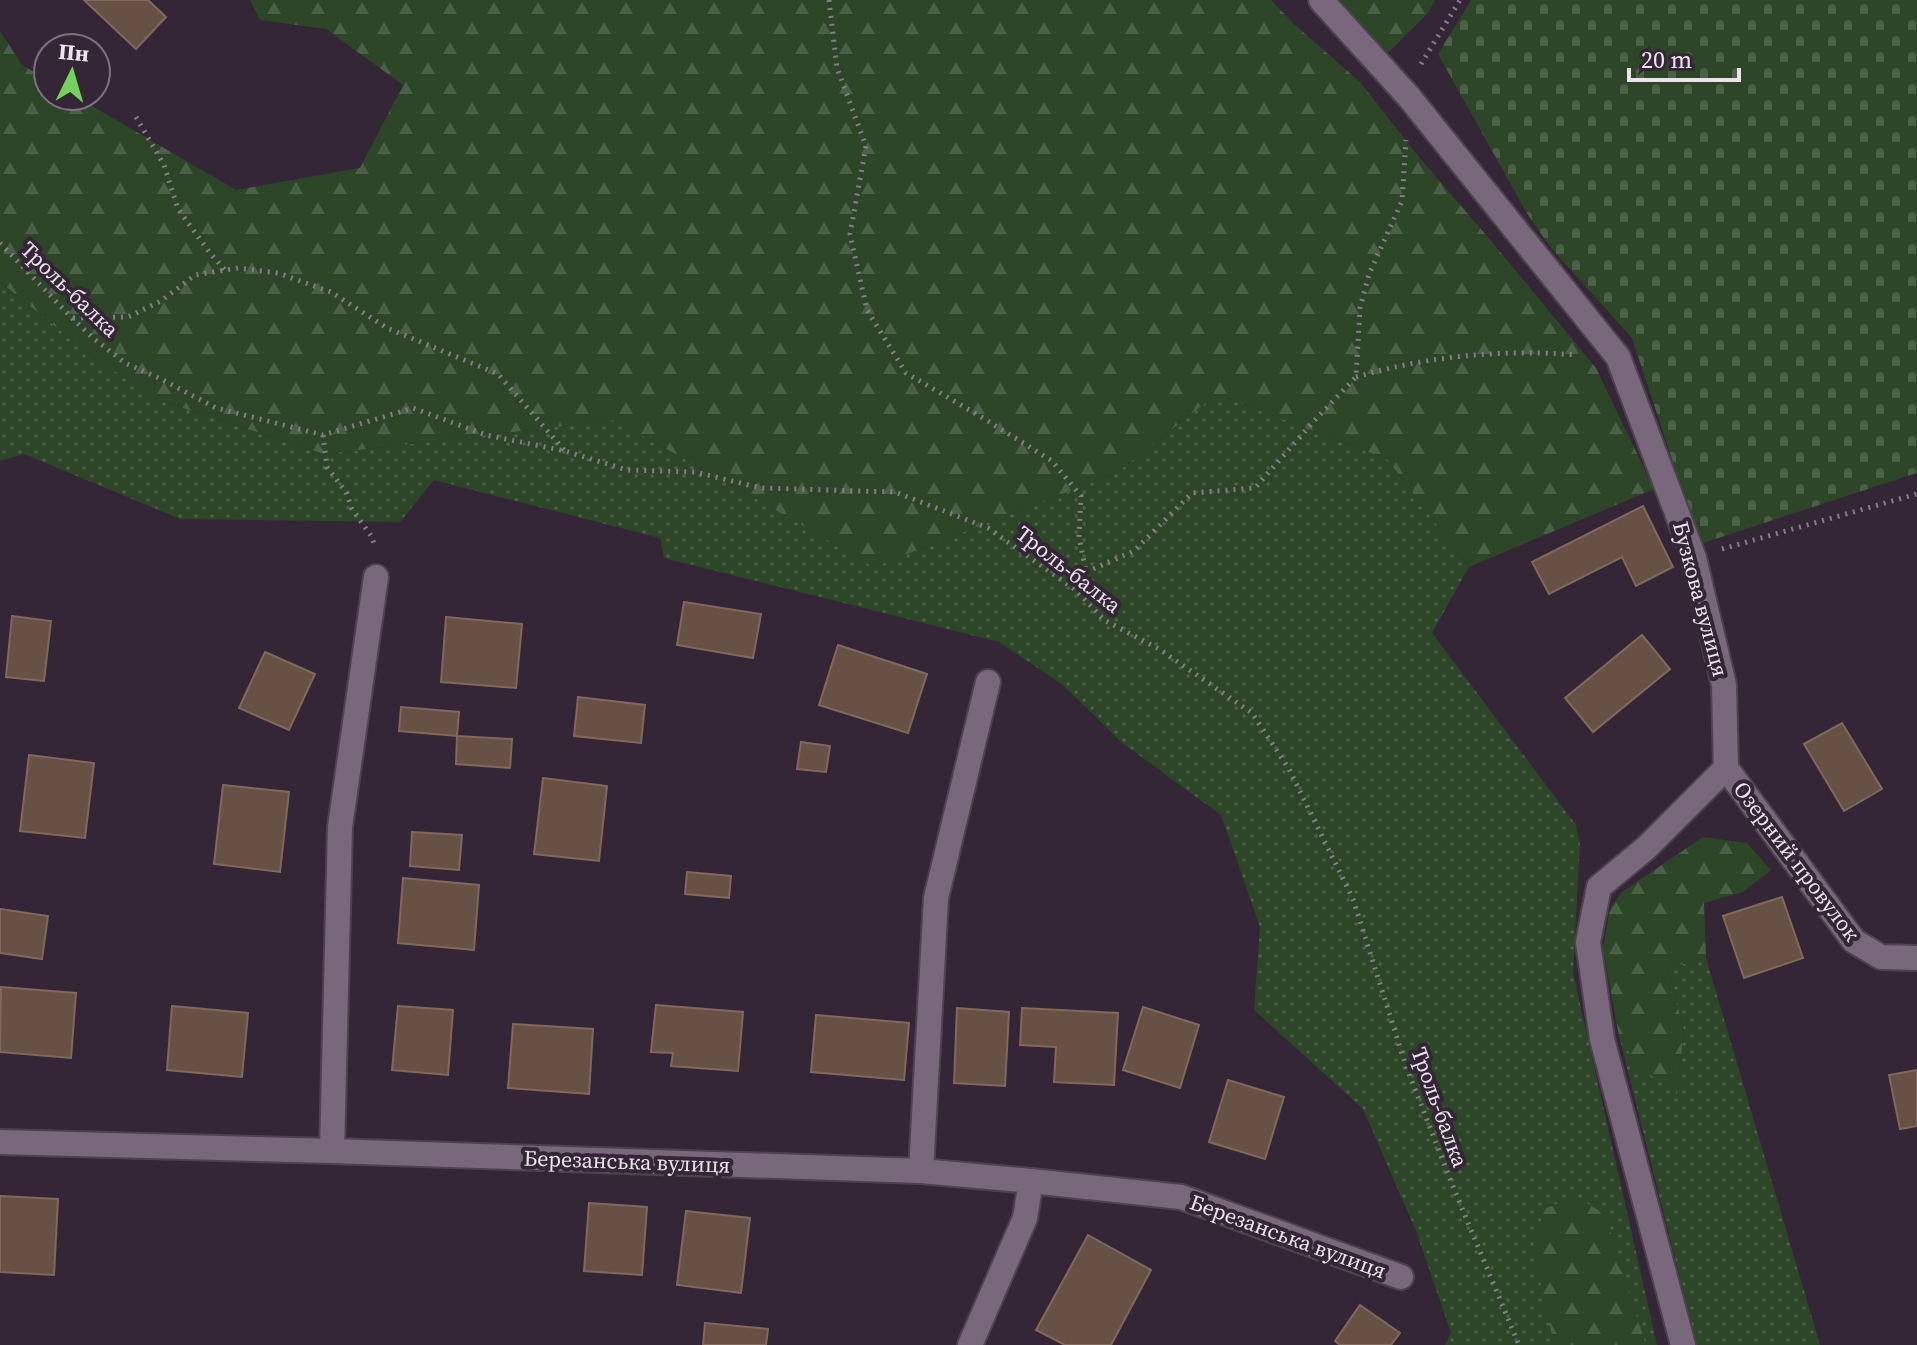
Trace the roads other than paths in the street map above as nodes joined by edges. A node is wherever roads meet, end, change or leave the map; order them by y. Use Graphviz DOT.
graph roads {
  1 [pos="1321,0"];
  2 [pos="376,577"];
  3 [pos="988,682"];
  4 [pos="1726,768"];
  5 [pos="1917,958"];
  6 [pos="0,1142"];
  7 [pos="332,1151"];
  8 [pos="921,1171"];
  9 [pos="1031,1181"];
  10 [pos="1401,1277"];
  11 [pos="970,1345"];
  12 [pos="1683,1345"];
  1 -- 4 [label="street, Бузкова вулиця"];
  2 -- 7 [label="street"];
  3 -- 8 [label="street"];
  4 -- 5 [label="street, Озерний провулок"];
  4 -- 12 [label="street"];
  6 -- 7 [label="street, Березанська вулиця"];
  7 -- 8 [label="street, Березанська вулиця"];
  8 -- 9 [label="street, Березанська вулиця"];
  9 -- 10 [label="street, Березанська вулиця"];
  9 -- 11 [label="street"];
}
